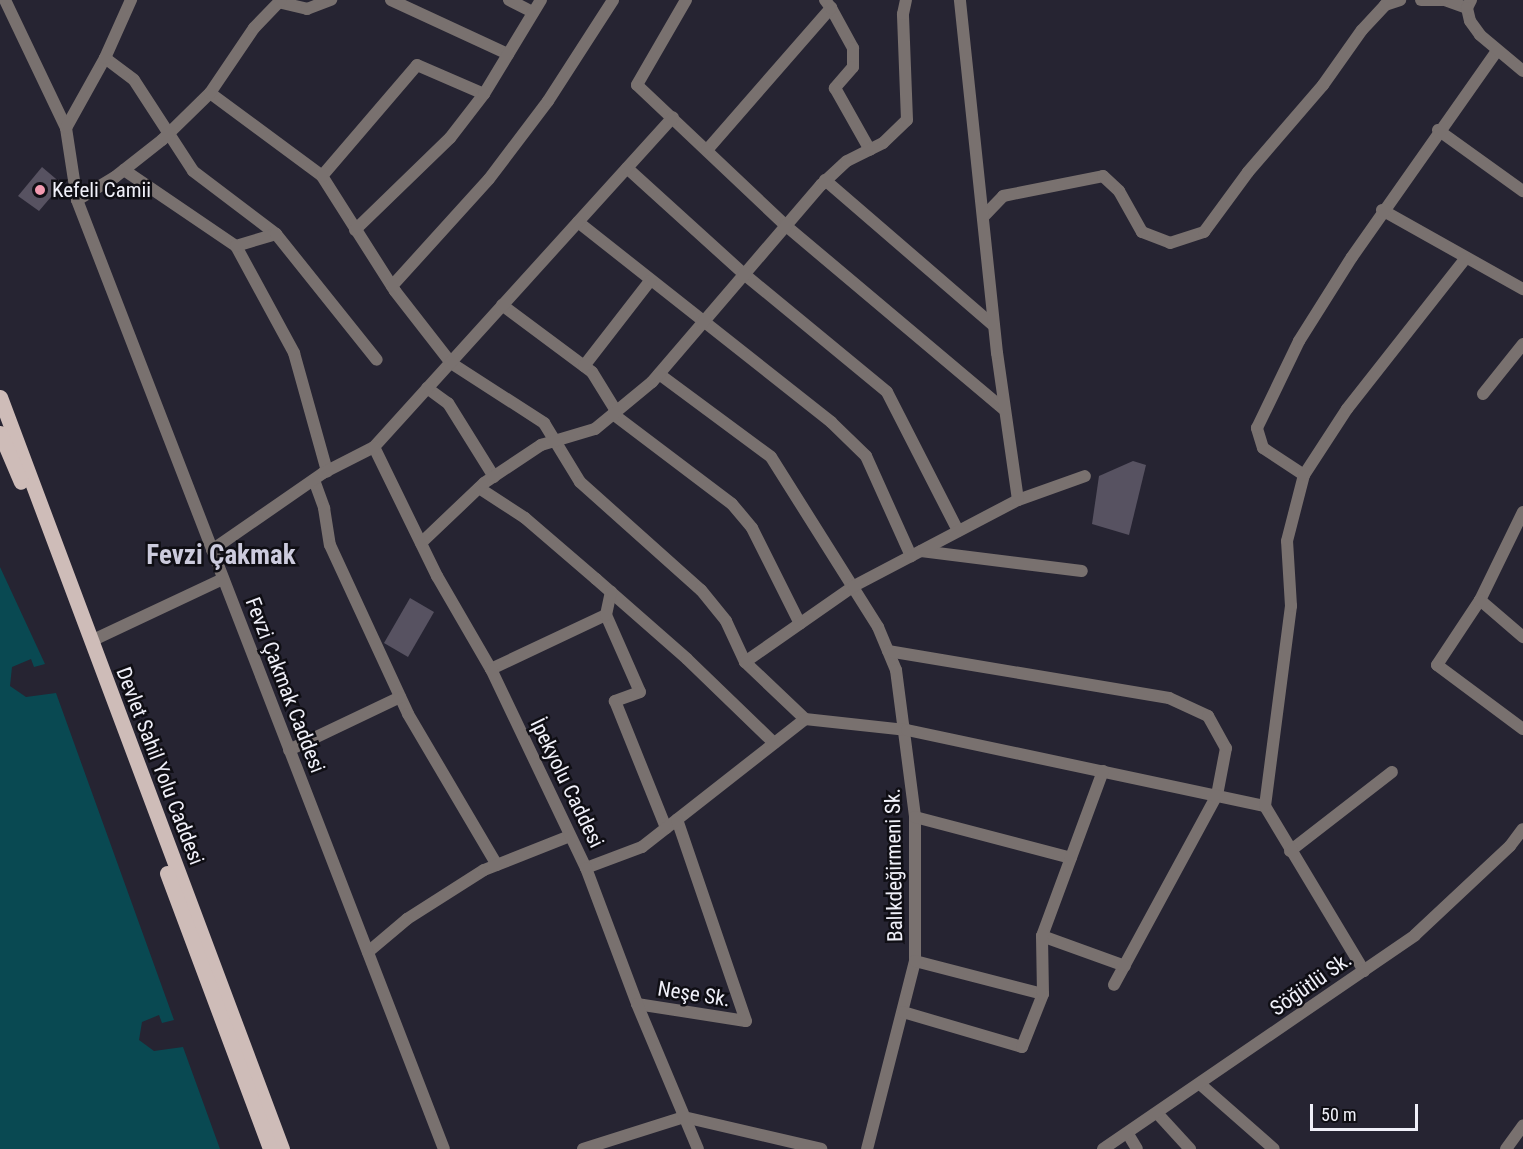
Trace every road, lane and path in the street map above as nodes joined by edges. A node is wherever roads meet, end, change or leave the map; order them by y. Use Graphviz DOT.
graph roads {
  1 [pos="5,0"];
  2 [pos="130,0"];
  3 [pos="331,0"];
  4 [pos="391,0"];
  5 [pos="508,0"];
  6 [pos="541,0"];
  7 [pos="613,0"];
  8 [pos="686,0"];
  9 [pos="906,0"];
  10 [pos="960,0"];
  11 [pos="1400,0"];
  12 [pos="1421,0"];
  13 [pos="1444,0"];
  14 [pos="281,2"];
  15 [pos="828,4"];
  16 [pos="1469,4"];
  17 [pos="533,12"];
  18 [pos="1497,51"];
  19 [pos="508,54"];
  20 [pos="105,58"];
  21 [pos="1523,71"];
  22 [pos="210,93"];
  23 [pos="484,94"];
  24 [pos="673,117"];
  25 [pos="66,128"];
  26 [pos="1438,130"];
  27 [pos="167,135"];
  28 [pos="707,150"];
  29 [pos="870,150"];
  30 [pos="627,168"];
  31 [pos="124,170"];
  32 [pos="322,176"];
  33 [pos="825,180"];
  34 [pos="1523,191"];
  35 [pos="77,200"];
  36 [pos="1382,210"];
  37 [pos="983,217"];
  38 [pos="578,222"];
  39 [pos="785,225"];
  40 [pos="355,230"];
  41 [pos="276,234"];
  42 [pos="236,246"];
  43 [pos="1465,259"];
  44 [pos="744,274"];
  45 [pos="650,280"];
  46 [pos="392,286"];
  47 [pos="1523,289"];
  48 [pos="502,305"];
  49 [pos="702,322"];
  50 [pos="994,326"];
  51 [pos="1523,344"];
  52 [pos="377,360"];
  53 [pos="451,363"];
  54 [pos="584,366"];
  55 [pos="658,374"];
  56 [pos="427,388"];
  57 [pos="1484,394"];
  58 [pos="0,397"];
  59 [pos="1005,410"];
  60 [pos="614,413"];
  61 [pos="0,433"];
  62 [pos="553,441"];
  63 [pos="374,447"];
  64 [pos="327,471"];
  65 [pos="1085,476"];
  66 [pos="1304,476"];
  67 [pos="494,477"];
  68 [pos="314,480"];
  69 [pos="479,488"];
  70 [pos="1018,500"];
  71 [pos="1523,512"];
  72 [pos="958,531"];
  73 [pos="421,543"];
  74 [pos="212,550"];
  75 [pos="916,554"];
  76 [pos="1083,571"];
  77 [pos="223,579"];
  78 [pos="854,586"];
  79 [pos="611,592"];
  80 [pos="1480,600"];
  81 [pos="606,615"];
  82 [pos="800,624"];
  83 [pos="1523,637"];
  84 [pos="91,641"];
  85 [pos="888,651"];
  86 [pos="745,662"];
  87 [pos="491,669"];
  88 [pos="400,697"];
  89 [pos="805,719"];
  90 [pos="1523,729"];
  91 [pos="907,730"];
  92 [pos="774,743"];
  93 [pos="290,750"];
  94 [pos="1102,771"];
  95 [pos="1392,772"];
  96 [pos="1217,795"];
  97 [pos="1265,806"];
  98 [pos="915,817"];
  99 [pos="677,819"];
  100 [pos="666,828"];
  101 [pos="1523,829"];
  102 [pos="570,836"];
  103 [pos="1518,846"];
  104 [pos="1290,851"];
  105 [pos="1071,858"];
  106 [pos="497,865"];
  107 [pos="586,868"];
  108 [pos="1042,936"];
  109 [pos="368,952"];
  110 [pos="915,961"];
  111 [pos="1125,966"];
  112 [pos="1364,971"];
  113 [pos="1114,985"];
  114 [pos="1043,994"];
  115 [pos="637,1004"];
  116 [pos="903,1012"];
  117 [pos="1200,1084"];
  118 [pos="1157,1113"];
  119 [pos="684,1117"];
  120 [pos="1523,1126"];
  121 [pos="1128,1134"];
  122 [pos="270,1149"];
  123 [pos="282,1149"];
  124 [pos="444,1149"];
  125 [pos="583,1149"];
  126 [pos="698,1149"];
  127 [pos="821,1149"];
  128 [pos="867,1149"];
  129 [pos="1103,1149"];
  130 [pos="1137,1149"];
  131 [pos="1190,1149"];
  132 [pos="1274,1149"];
  133 [pos="1506,1149"];
  1 -- 25 [label="street, Fevzi Çakmak Caddesi"];
  2 -- 20 [label="street"];
  3 -- 14 [label="street"];
  4 -- 19 [label="street"];
  5 -- 17 [label="street"];
  6 -- 17 [label="street"];
  7 -- 46 [label="street"];
  8 -- 24 [label="street"];
  9 -- 29 [label="street"];
  10 -- 37 [label="street"];
  11 -- 37 [label="street"];
  12 -- 13 [label="street"];
  13 -- 16 [label="street"];
  14 -- 22 [label="street"];
  15 -- 28 [label="street"];
  15 -- 29 [label="street"];
  16 -- 18 [label="street"];
  17 -- 19 [label="street"];
  18 -- 21 [label="street"];
  18 -- 26 [label="street"];
  19 -- 23 [label="street"];
  20 -- 25 [label="street"];
  20 -- 27 [label="street"];
  22 -- 27 [label="street"];
  22 -- 32 [label="street"];
  23 -- 32 [label="street"];
  23 -- 40 [label="street"];
  24 -- 28 [label="street"];
  24 -- 30 [label="street"];
  25 -- 35 [label="street, Fevzi Çakmak Caddesi"];
  26 -- 34 [label="street"];
  26 -- 36 [label="street"];
  27 -- 31 [label="street"];
  27 -- 41 [label="street"];
  28 -- 39 [label="street"];
  29 -- 33 [label="street"];
  30 -- 38 [label="street"];
  30 -- 44 [label="street"];
  31 -- 35 [label="street"];
  31 -- 42 [label="street"];
  32 -- 40 [label="street"];
  33 -- 39 [label="street"];
  33 -- 50 [label="street"];
  35 -- 74 [label="street, Fevzi Çakmak Caddesi"];
  36 -- 43 [label="street"];
  36 -- 66 [label="street"];
  37 -- 50 [label="street"];
  38 -- 45 [label="street"];
  38 -- 48 [label="street"];
  39 -- 44 [label="street"];
  39 -- 59 [label="street"];
  40 -- 46 [label="street"];
  41 -- 42 [label="street"];
  41 -- 52 [label="street"];
  42 -- 64 [label="street"];
  43 -- 47 [label="street"];
  43 -- 66 [label="street"];
  44 -- 49 [label="street"];
  44 -- 72 [label="street"];
  45 -- 49 [label="street"];
  45 -- 54 [label="street"];
  46 -- 53 [label="street"];
  48 -- 53 [label="street"];
  48 -- 54 [label="street"];
  49 -- 55 [label="street"];
  49 -- 75 [label="street"];
  50 -- 59 [label="street"];
  51 -- 57 [label="street"];
  53 -- 56 [label="street"];
  53 -- 62 [label="street"];
  54 -- 60 [label="street"];
  55 -- 60 [label="street"];
  55 -- 78 [label="street, Balıkdeğirmeni Sk."];
  56 -- 63 [label="street"];
  56 -- 67 [label="street"];
  58 -- 84 [label="main road, Devlet Sahil Yolu Caddesi"];
  59 -- 70 [label="street"];
  60 -- 62 [label="street"];
  60 -- 82 [label="street"];
  61 -- 122 [label="main road, Devlet Sahil Yolu Caddesi"];
  62 -- 67 [label="street"];
  62 -- 86 [label="street"];
  63 -- 64 [label="street"];
  63 -- 73 [label="street, İpekyolu Caddesi"];
  64 -- 68 [label="street"];
  65 -- 70 [label="street"];
  66 -- 97 [label="street"];
  67 -- 69 [label="street"];
  68 -- 74 [label="street"];
  68 -- 88 [label="street"];
  69 -- 73 [label="street"];
  69 -- 79 [label="street"];
  70 -- 72 [label="street"];
  71 -- 80 [label="street"];
  72 -- 75 [label="street"];
  73 -- 87 [label="street, İpekyolu Caddesi"];
  74 -- 77 [label="street, Fevzi Çakmak Caddesi"];
  75 -- 76 [label="street"];
  75 -- 78 [label="street"];
  77 -- 84 [label="street"];
  77 -- 93 [label="street, Fevzi Çakmak Caddesi"];
  78 -- 82 [label="street"];
  78 -- 85 [label="street, Balıkdeğirmeni Sk."];
  79 -- 81 [label="street"];
  79 -- 92 [label="street"];
  80 -- 83 [label="street"];
  80 -- 90 [label="street"];
  81 -- 87 [label="street"];
  81 -- 100 [label="street"];
  82 -- 86 [label="street"];
  84 -- 123 [label="main road, Devlet Sahil Yolu Caddesi"];
  85 -- 91 [label="street, Balıkdeğirmeni Sk."];
  85 -- 96 [label="street"];
  86 -- 89 [label="street"];
  87 -- 102 [label="street, İpekyolu Caddesi"];
  88 -- 93 [label="street"];
  88 -- 106 [label="street"];
  89 -- 91 [label="street"];
  89 -- 92 [label="street"];
  91 -- 94 [label="street"];
  91 -- 98 [label="street, Balıkdeğirmeni Sk."];
  92 -- 99 [label="street"];
  93 -- 109 [label="street, Fevzi Çakmak Caddesi"];
  94 -- 96 [label="street"];
  94 -- 105 [label="street"];
  95 -- 104 [label="street"];
  96 -- 97 [label="street"];
  96 -- 111 [label="street"];
  97 -- 104 [label="street"];
  98 -- 105 [label="street"];
  98 -- 110 [label="street, Balıkdeğirmeni Sk."];
  99 -- 100 [label="street"];
  99 -- 115 [label="street, Neşe Sk."];
  100 -- 107 [label="street"];
  101 -- 103 [label="street, Söğütlü Sk."];
  102 -- 106 [label="street"];
  102 -- 107 [label="street, İpekyolu Caddesi"];
  103 -- 112 [label="street, Söğütlü Sk."];
  104 -- 112 [label="street"];
  105 -- 108 [label="street"];
  106 -- 109 [label="street"];
  107 -- 115 [label="street, İpekyolu Caddesi"];
  108 -- 111 [label="street"];
  108 -- 114 [label="street"];
  109 -- 124 [label="street, Fevzi Çakmak Caddesi"];
  110 -- 114 [label="street"];
  110 -- 116 [label="street, Balıkdeğirmeni Sk."];
  111 -- 113 [label="street"];
  112 -- 117 [label="street, Söğütlü Sk."];
  114 -- 116 [label="street"];
  115 -- 119 [label="street, İpekyolu Caddesi"];
  116 -- 128 [label="street, Balıkdeğirmeni Sk."];
  117 -- 118 [label="street, Söğütlü Sk."];
  117 -- 132 [label="street"];
  118 -- 121 [label="street, Söğütlü Sk."];
  118 -- 131 [label="street"];
  119 -- 125 [label="street"];
  119 -- 126 [label="street, İpekyolu Caddesi"];
  119 -- 127 [label="street"];
  120 -- 133 [label="street"];
  121 -- 129 [label="street, Söğütlü Sk."];
  121 -- 130 [label="street"];
}
